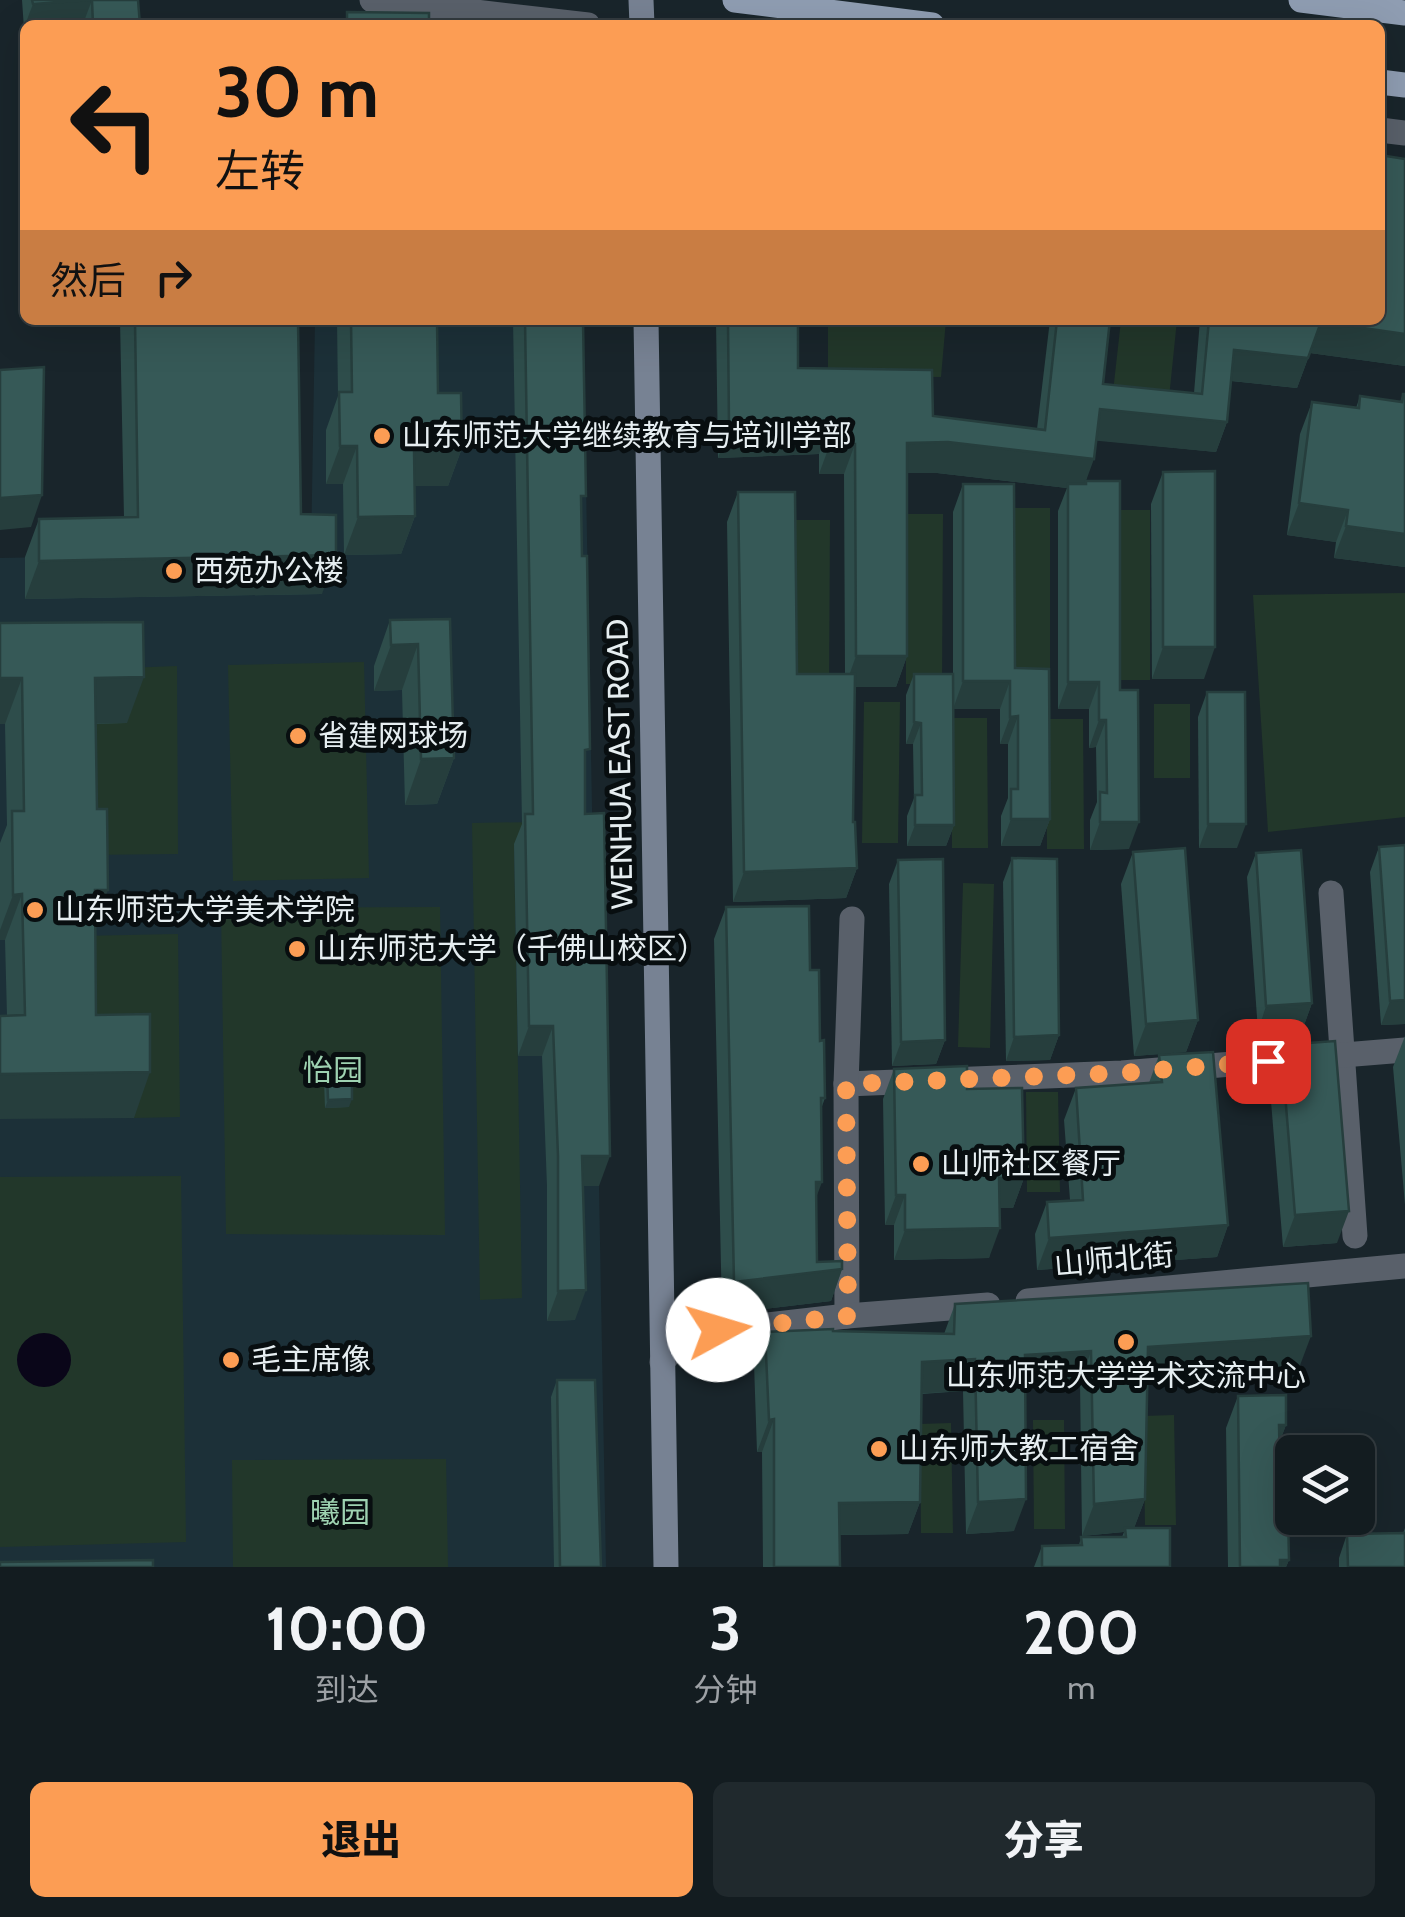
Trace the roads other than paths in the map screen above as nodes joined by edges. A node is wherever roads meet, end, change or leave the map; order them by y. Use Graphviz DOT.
graph roads {
  1 [pos="372,0"];
  2 [pos="735,0"];
  3 [pos="1301,0"];
  4 [pos="1405,13"];
  5 [pos="545,20"];
  6 [pos="893,20"];
  7 [pos="646,325"];
  8 [pos="1331,894"];
  9 [pos="852,919"];
  10 [pos="1405,1050"];
  11 [pos="1341,1056"];
  12 [pos="846,1084"];
  13 [pos="1355,1236"];
  14 [pos="1405,1266"];
  15 [pos="848,1316"];
  16 [pos="662,1362"];
  17 [pos="666,1567"];
  1 -- 5 [label="street"];
  2 -- 6 [label="main road"];
  3 -- 4 [label="main road"];
  7 -- 16 [label="main road, WENHUA EAST ROAD"];
  8 -- 11 [label="street"];
  9 -- 12 [label="street"];
  10 -- 11 [label="street"];
  11 -- 12 [label="street"];
  11 -- 13 [label="street"];
  12 -- 15 [label="street"];
  14 -- 15 [label="street, 山师北街"];
  15 -- 16 [label="street, 山师北街"];
  16 -- 17 [label="main road, WENHUA EAST ROAD"];
}
